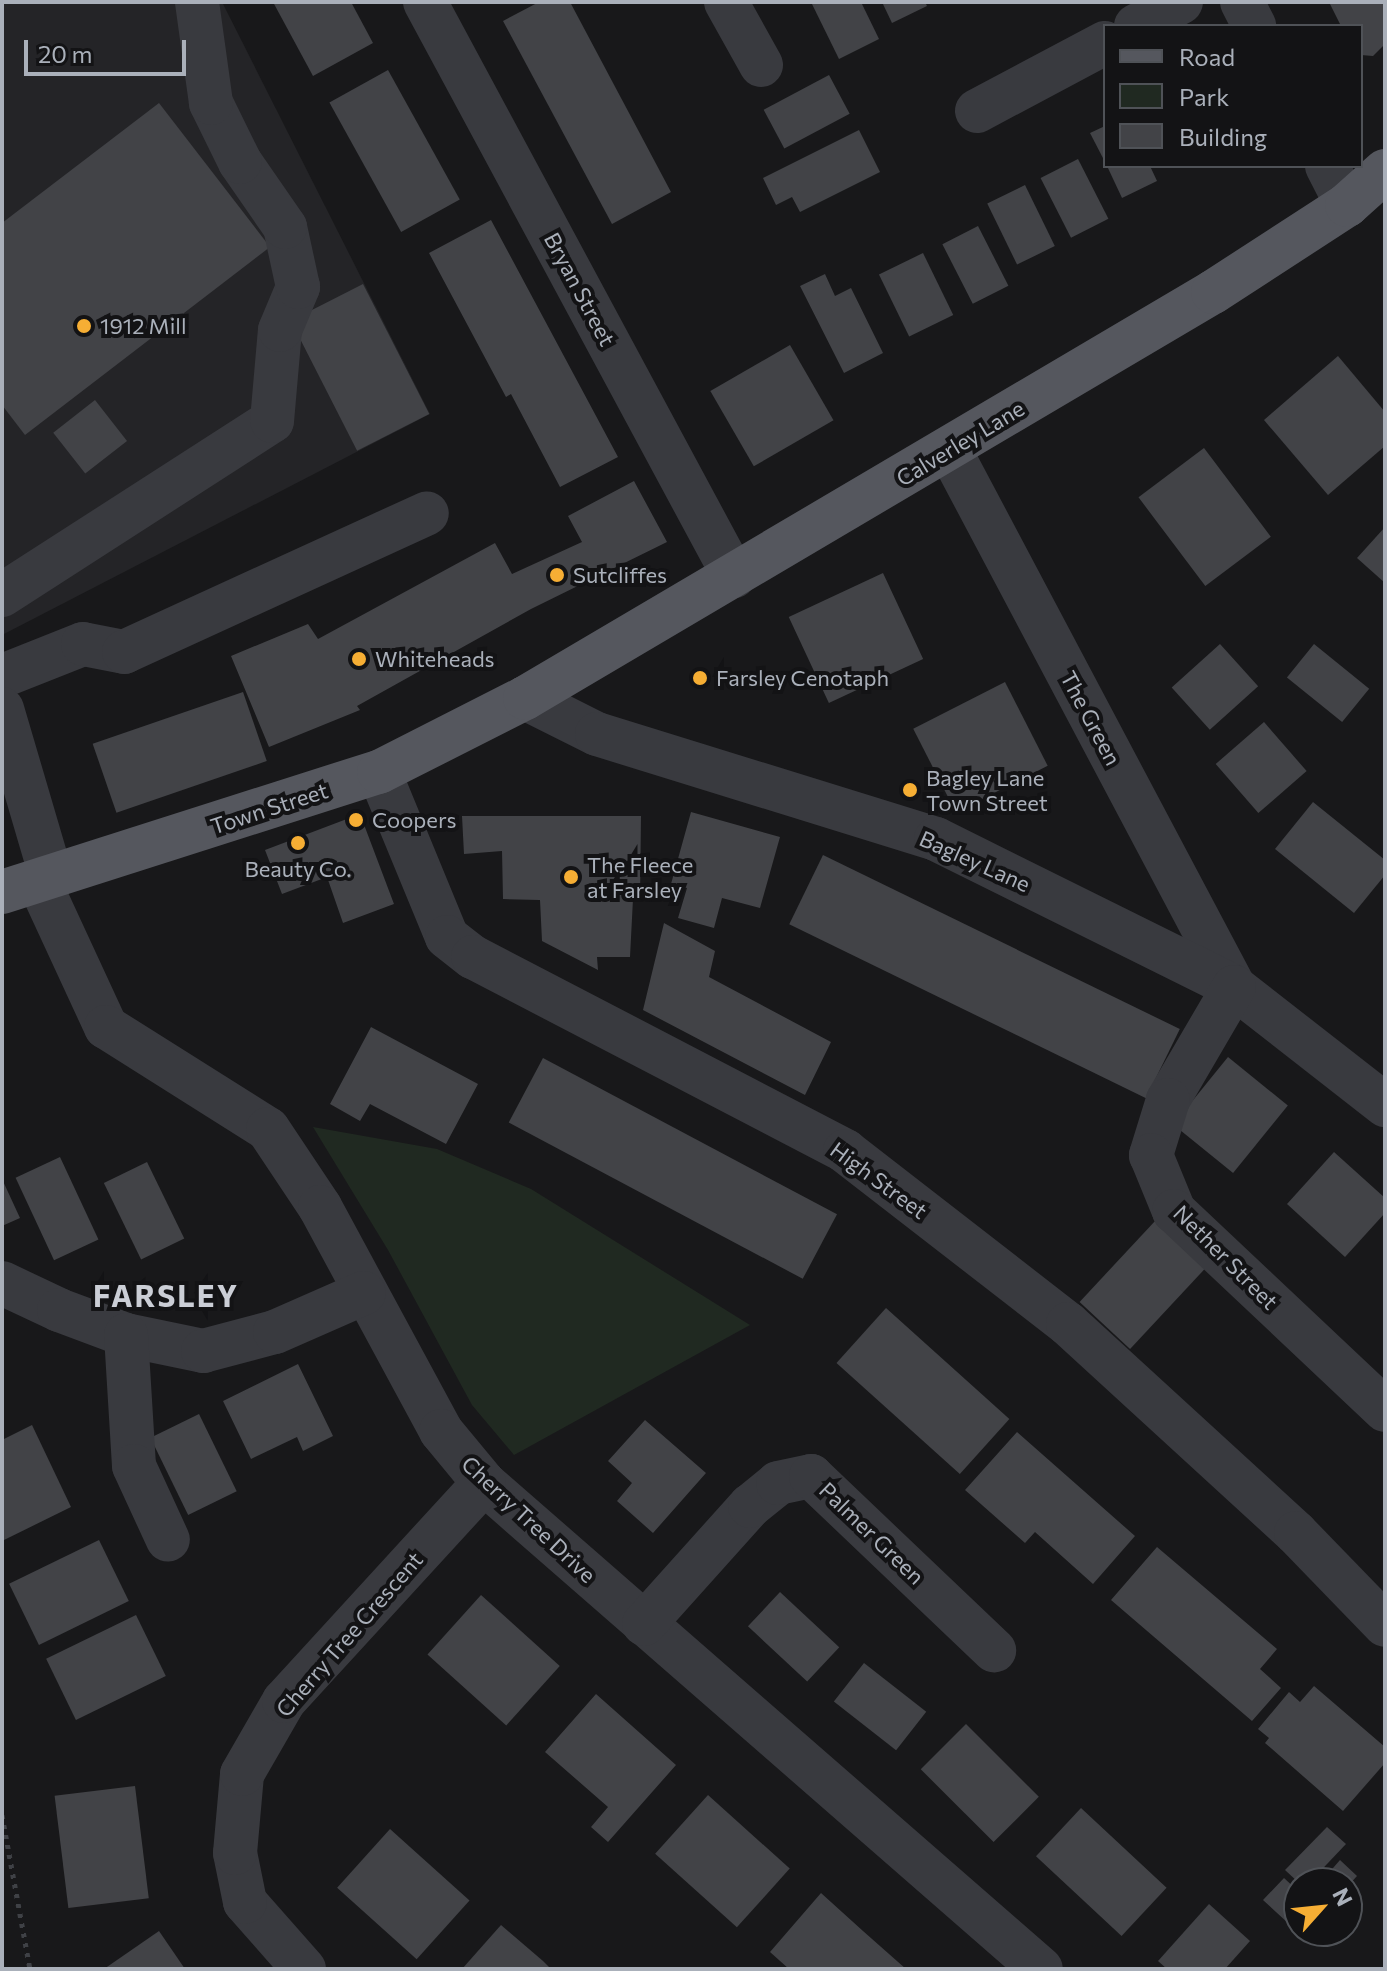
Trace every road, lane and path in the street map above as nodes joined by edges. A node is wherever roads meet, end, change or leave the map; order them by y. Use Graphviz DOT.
graph roads {
  1 [pos="197,2"];
  2 [pos="425,2"];
  3 [pos="726,2"];
  4 [pos="1181,2"];
  5 [pos="1242,2"];
  6 [pos="1140,24"];
  7 [pos="1253,24"];
  8 [pos="1103,44"];
  9 [pos="761,65"];
  10 [pos="977,111"];
  11 [pos="1328,168"];
  12 [pos="1385,171"];
  13 [pos="1347,205"];
  14 [pos="949,449"];
  15 [pos="427,513"];
  16 [pos="734,576"];
  17 [pos="2,595"];
  18 [pos="2,676"];
  19 [pos="525,698"];
  20 [pos="2,709"];
  21 [pos="379,772"];
  22 [pos="31,883"];
  23 [pos="1234,987"];
  24 [pos="1385,1105"];
  25 [pos="2,1283"];
  26 [pos="364,1293"];
  27 [pos="126,1335"];
  28 [pos="1385,1410"];
  29 [pos="484,1483"];
  30 [pos="168,1540"];
  31 [pos="644,1624"];
  32 [pos="1385,1625"];
  33 [pos="994,1650"];
  34 [pos="2,1815"];
  35 [pos="30,1969"];
  36 [pos="304,1969"];
  37 [pos="1041,1969"];
  1 -- 17 [label="street"];
  2 -- 16 [label="street, Bryan Street"];
  3 -- 9 [label="street"];
  4 -- 6 [label="street"];
  5 -- 7 [label="street"];
  8 -- 10 [label="street"];
  11 -- 13 [label="street"];
  12 -- 13 [label="main road, Calverley Lane"];
  13 -- 14 [label="main road, Calverley Lane"];
  14 -- 16 [label="main road, Calverley Lane"];
  14 -- 23 [label="street, The Green"];
  15 -- 18 [label="street"];
  16 -- 19 [label="main road, Calverley Lane"];
  19 -- 21 [label="main road, Town Street"];
  19 -- 23 [label="street, Bagley Lane"];
  20 -- 22 [label="street, Cherry Tree Drive"];
  21 -- 22 [label="main road, Town Street"];
  21 -- 32 [label="street, High Street"];
  22 -- 26 [label="street, Cherry Tree Drive"];
  23 -- 24 [label="street, Bagley Lane"];
  23 -- 28 [label="street, Nether Street"];
  25 -- 27 [label="street"];
  26 -- 27 [label="street"];
  26 -- 29 [label="street, Cherry Tree Drive"];
  27 -- 30 [label="street"];
  29 -- 31 [label="street, Cherry Tree Drive"];
  29 -- 36 [label="street, Cherry Tree Crescent"];
  31 -- 33 [label="street, Palmer Green"];
  31 -- 37 [label="street, Cherry Tree Drive"];
  34 -- 35 [label="path"];
}
